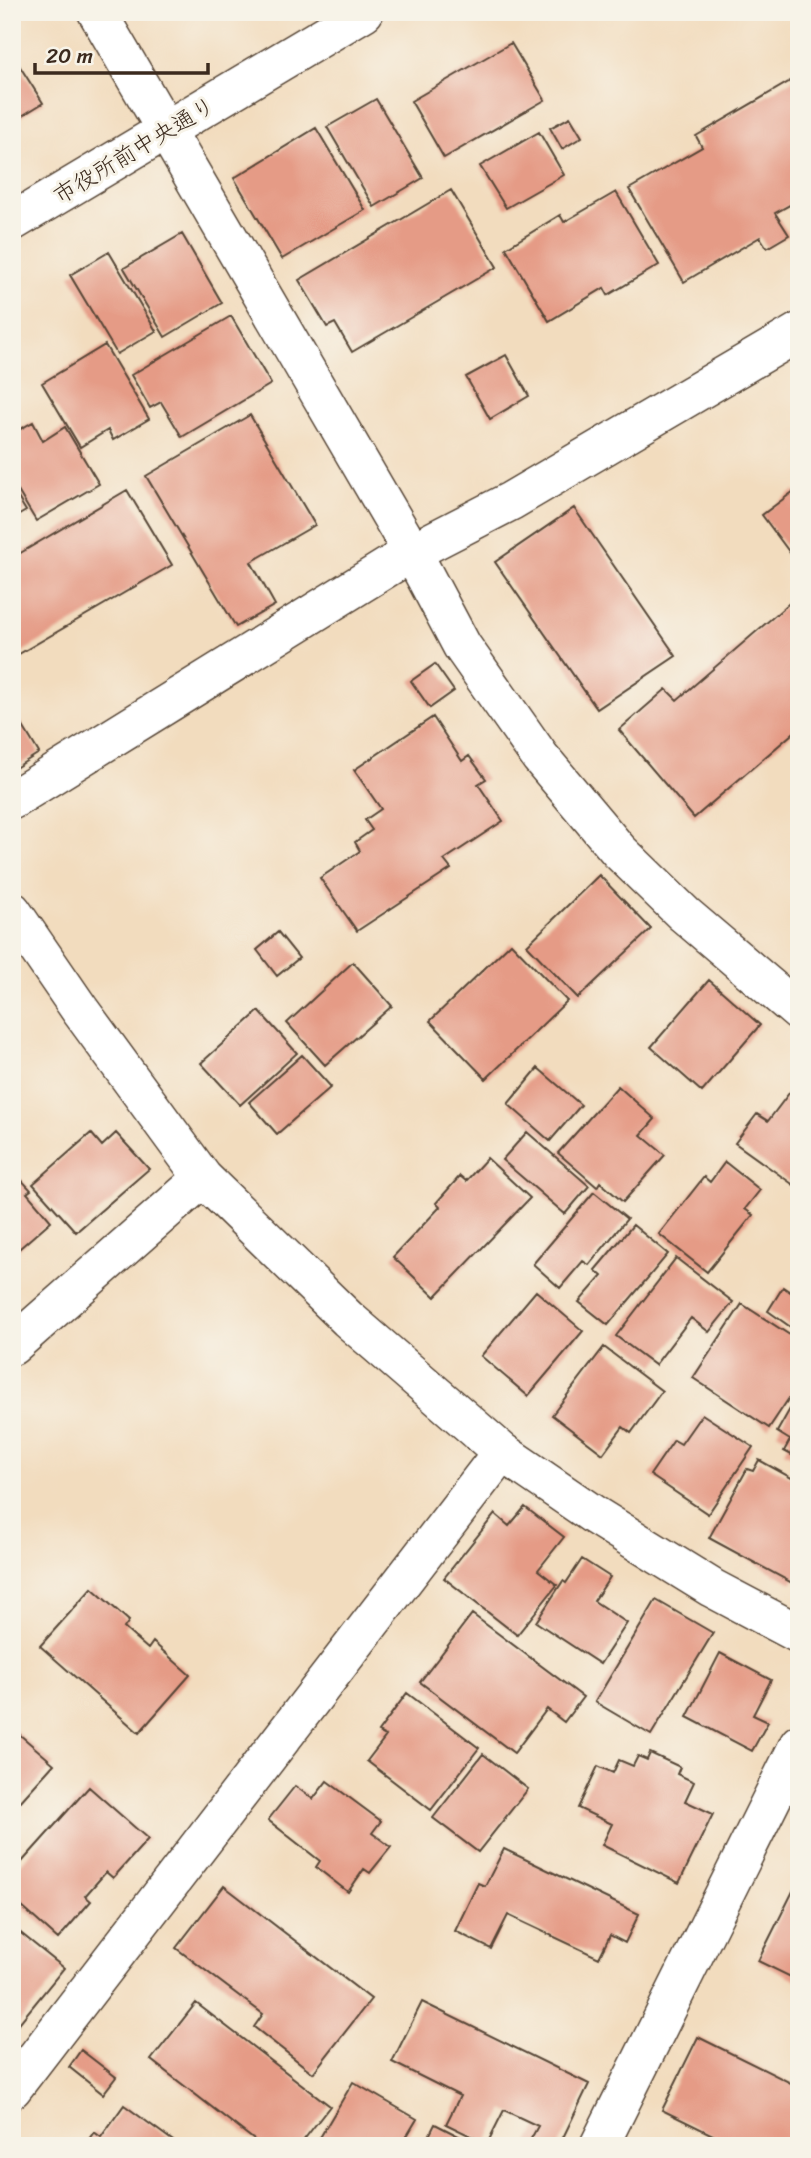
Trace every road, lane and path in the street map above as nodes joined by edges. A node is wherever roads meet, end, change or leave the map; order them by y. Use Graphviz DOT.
graph roads {
  1 [pos="97,12"];
  2 [pos="364,12"];
  3 [pos="167,131"];
  4 [pos="12,222"];
  5 [pos="799,332"];
  6 [pos="412,552"];
  7 [pos="12,800"];
  8 [pos="12,911"];
  9 [pos="799,1012"];
  10 [pos="203,1178"];
  11 [pos="12,1346"];
  12 [pos="502,1452"];
  13 [pos="799,1634"];
  14 [pos="799,1744"];
  15 [pos="12,2089"];
  16 [pos="599,2146"];
  1 -- 3 [label="street"];
  2 -- 3 [label="street, 市役所前中央通り"];
  3 -- 4 [label="street, 市役所前中央通り"];
  3 -- 6 [label="street"];
  5 -- 6 [label="street"];
  6 -- 7 [label="street"];
  6 -- 9 [label="street"];
  8 -- 10 [label="street"];
  10 -- 11 [label="street"];
  10 -- 12 [label="street"];
  12 -- 13 [label="street"];
  12 -- 15 [label="street"];
  14 -- 16 [label="street"];
}
